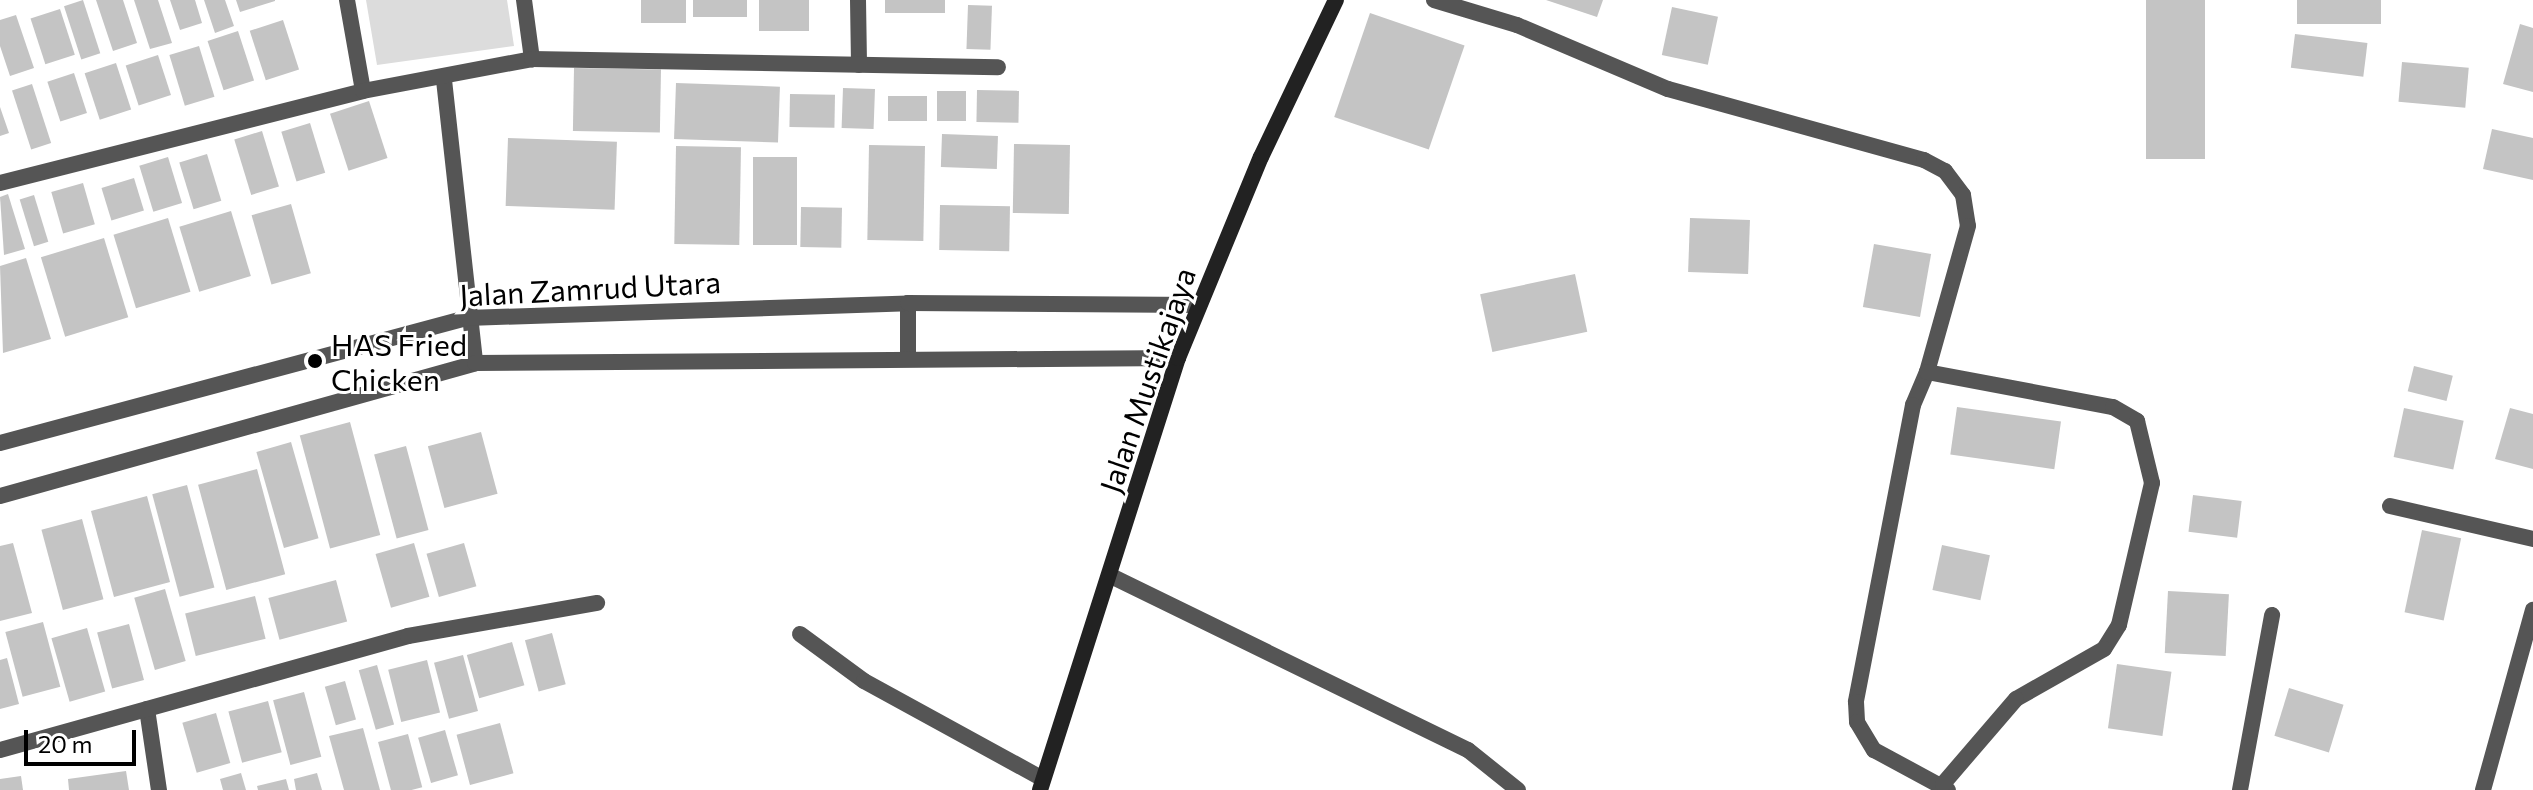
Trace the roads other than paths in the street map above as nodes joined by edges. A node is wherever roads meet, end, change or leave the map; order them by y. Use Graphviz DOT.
graph roads {
  1 [pos="347,0"];
  2 [pos="524,0"];
  3 [pos="858,0"];
  4 [pos="1336,0"];
  5 [pos="1434,0"];
  6 [pos="532,59"];
  7 [pos="859,65"];
  8 [pos="998,67"];
  9 [pos="444,80"];
  10 [pos="363,91"];
  11 [pos="0,183"];
  12 [pos="908,303"];
  13 [pos="1199,305"];
  14 [pos="467,318"];
  15 [pos="1178,358"];
  16 [pos="908,359"];
  17 [pos="475,363"];
  18 [pos="1927,372"];
  19 [pos="0,443"];
  20 [pos="0,496"];
  21 [pos="2390,506"];
  22 [pos="2533,539"];
  23 [pos="1111,576"];
  24 [pos="597,603"];
  25 [pos="2533,610"];
  26 [pos="2272,615"];
  27 [pos="800,634"];
  28 [pos="147,709"];
  29 [pos="0,750"];
  30 [pos="1042,785"];
  31 [pos="1946,787"];
  32 [pos="159,790"];
  33 [pos="1518,790"];
  34 [pos="2240,790"];
  35 [pos="2483,790"];
  1 -- 10 [label="street"];
  2 -- 6 [label="street"];
  3 -- 7 [label="street"];
  4 -- 13 [label="main road, Jalan Mustikajaya"];
  5 -- 18 [label="street"];
  6 -- 7 [label="street"];
  6 -- 9 [label="street"];
  7 -- 8 [label="street"];
  9 -- 10 [label="street"];
  9 -- 14 [label="street"];
  10 -- 11 [label="street"];
  12 -- 13 [label="street, Jalan Zamrud Utara"];
  12 -- 14 [label="street, Jalan Zamrud Utara"];
  12 -- 16 [label="street"];
  13 -- 15 [label="main road, Jalan Mustikajaya"];
  14 -- 17 [label="street"];
  14 -- 19 [label="street, Jalan Zamrud Utara"];
  15 -- 16 [label="street"];
  15 -- 23 [label="main road, Jalan Mustikajaya"];
  16 -- 17 [label="street"];
  17 -- 20 [label="street"];
  18 -- 31 [label="street"];
  18 -- 31 [label="street"];
  21 -- 22 [label="street"];
  23 -- 30 [label="main road, Jalan Mustikajaya"];
  23 -- 33 [label="street"];
  24 -- 28 [label="street"];
  25 -- 35 [label="street"];
  26 -- 34 [label="street"];
  27 -- 30 [label="street"];
  28 -- 29 [label="street"];
  28 -- 32 [label="street"];
}
